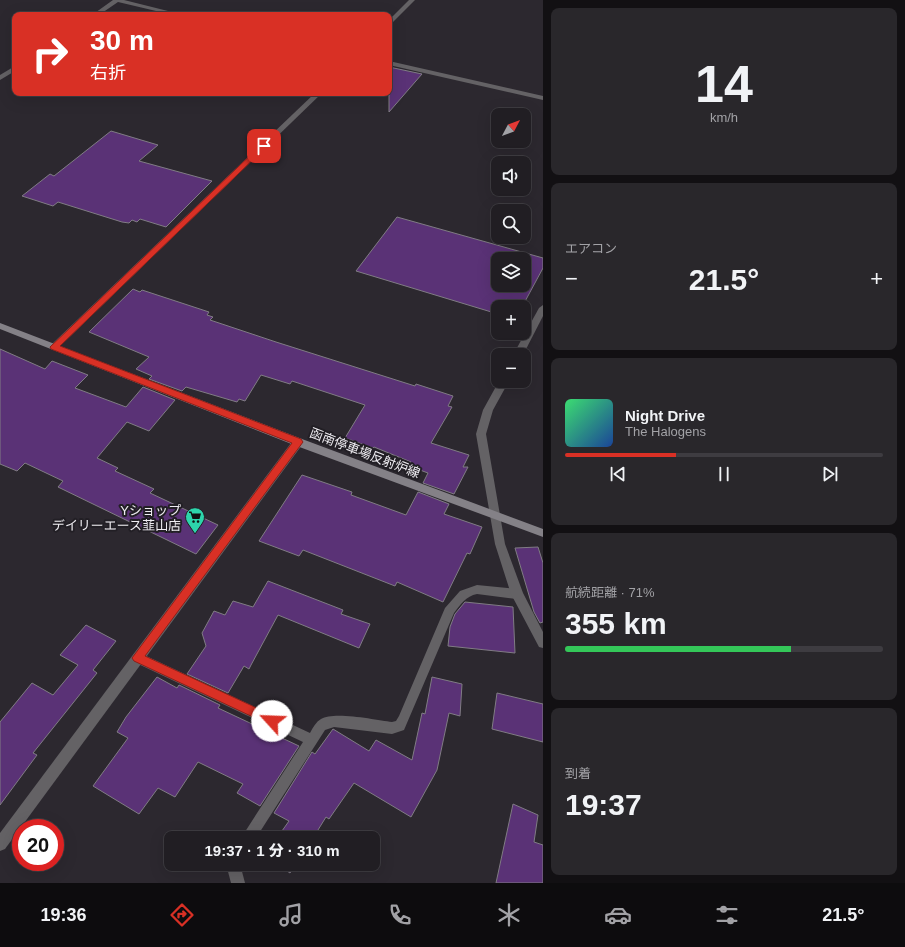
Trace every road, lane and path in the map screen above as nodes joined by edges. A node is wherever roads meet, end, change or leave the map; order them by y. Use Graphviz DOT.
graph roads {
  1 [pos="117,0"];
  2 [pos="412,0"];
  3 [pos="99,12"];
  4 [pos="168,12"];
  5 [pos="392,21"];
  6 [pos="392,64"];
  7 [pos="12,70"];
  8 [pos="0,78"];
  9 [pos="316,96"];
  10 [pos="543,98"];
  11 [pos="543,308"];
  12 [pos="0,326"];
  13 [pos="54,347"];
  14 [pos="522,348"];
  15 [pos="500,388"];
  16 [pos="298,442"];
  17 [pos="495,515"];
  18 [pos="543,533"];
  19 [pos="517,594"];
  20 [pos="543,643"];
  21 [pos="138,658"];
  22 [pos="312,740"];
  23 [pos="253,831"];
  24 [pos="0,844"];
  25 [pos="235,871"];
  26 [pos="238,883"];
  1 -- 3 [label="street"];
  1 -- 4 [label="street"];
  2 -- 5 [label="street"];
  6 -- 10 [label="street"];
  7 -- 8 [label="street"];
  9 -- 13 [label="street"];
  11 -- 14 [label="street"];
  12 -- 13 [label="main road, 函南停車場反射炉線"];
  13 -- 16 [label="main road, 函南停車場反射炉線"];
  15 -- 17 [label="street"];
  16 -- 17 [label="main road, 函南停車場反射炉線"];
  16 -- 21 [label="street"];
  17 -- 18 [label="main road, 函南停車場反射炉線"];
  17 -- 19 [label="street"];
  19 -- 20 [label="street"];
  19 -- 22 [label="street"];
  21 -- 22 [label="street"];
  21 -- 24 [label="street"];
  22 -- 23 [label="street"];
  25 -- 26 [label="street"];
}
